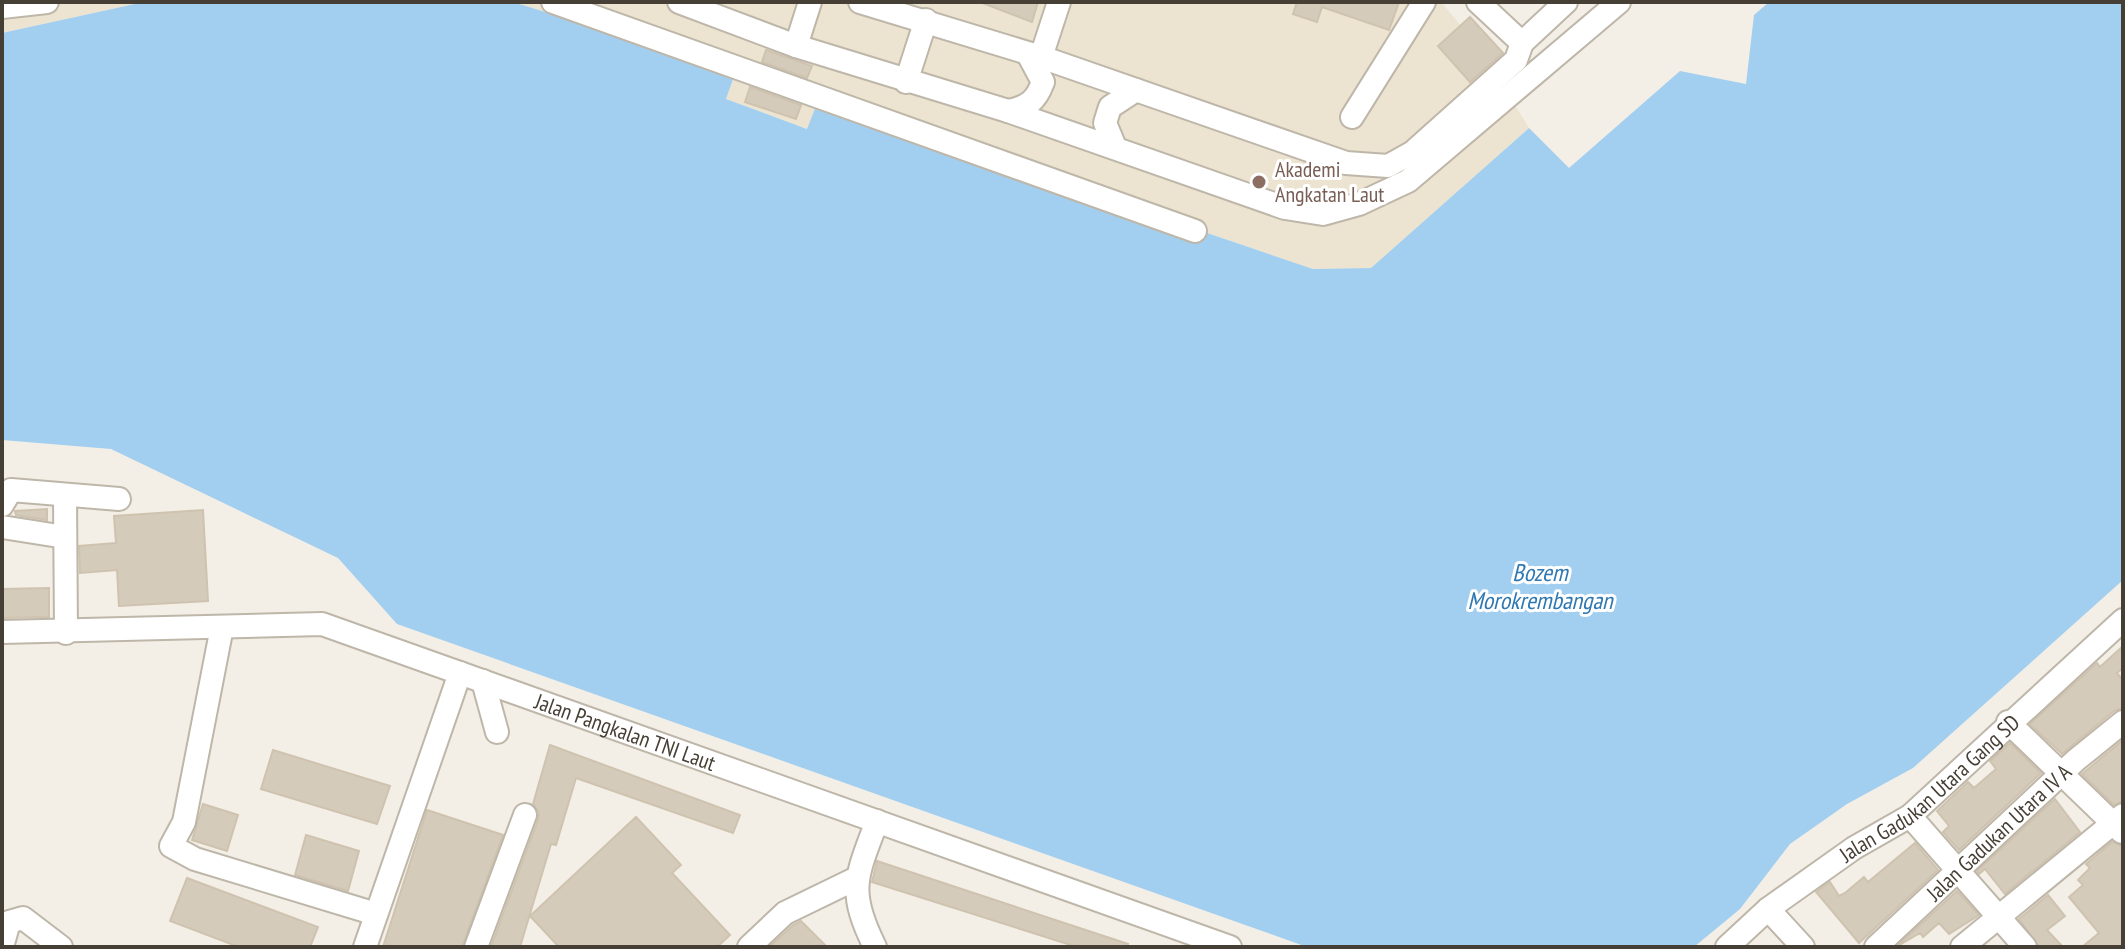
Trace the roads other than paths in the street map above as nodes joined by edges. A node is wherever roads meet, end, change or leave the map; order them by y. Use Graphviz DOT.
graph roads {
  1 [pos="47,2"];
  2 [pos="553,2"];
  3 [pos="679,2"];
  4 [pos="810,2"];
  5 [pos="860,2"];
  6 [pos="1059,2"];
  7 [pos="1424,2"];
  8 [pos="1478,2"];
  9 [pos="1566,2"];
  10 [pos="1619,2"];
  11 [pos="2,7"];
  12 [pos="731,11"];
  13 [pos="926,20"];
  14 [pos="796,46"];
  15 [pos="1034,56"];
  16 [pos="1523,59"];
  17 [pos="906,82"];
  18 [pos="1136,90"];
  19 [pos="1008,111"];
  20 [pos="1352,117"];
  21 [pos="1115,147"];
  22 [pos="1346,163"];
  23 [pos="1353,207"];
  24 [pos="1195,231"];
  25 [pos="65,497"];
  26 [pos="119,499"];
  27 [pos="2,505"];
  28 [pos="2,527"];
  29 [pos="65,537"];
  30 [pos="2123,620"];
  31 [pos="222,627"];
  32 [pos="2,632"];
  33 [pos="66,633"];
  34 [pos="460,673"];
  35 [pos="483,681"];
  36 [pos="2008,722"];
  37 [pos="2123,722"];
  38 [pos="497,732"];
  39 [pos="2062,773"];
  40 [pos="525,815"];
  41 [pos="1910,816"];
  42 [pos="877,821"];
  43 [pos="2120,824"];
  44 [pos="1956,873"];
  45 [pos="855,879"];
  46 [pos="1768,909"];
  47 [pos="376,914"];
  48 [pos="1996,918"];
  49 [pos="1192,941"];
  50 [pos="2,947"];
  51 [pos="61,947"];
  52 [pos="365,947"];
  53 [pos="476,947"];
  54 [pos="749,947"];
  55 [pos="875,947"];
  56 [pos="1230,947"];
  57 [pos="1727,947"];
  58 [pos="1803,947"];
  59 [pos="1876,947"];
  60 [pos="1962,947"];
  61 [pos="2025,947"];
  1 -- 11 [label="street"];
  2 -- 24 [label="street"];
  3 -- 12 [label="street"];
  4 -- 14 [label="street"];
  5 -- 13 [label="street"];
  6 -- 15 [label="street"];
  7 -- 20 [label="street"];
  8 -- 16 [label="street"];
  9 -- 16 [label="street"];
  10 -- 16 [label="street"];
  12 -- 14 [label="street"];
  13 -- 15 [label="street"];
  13 -- 17 [label="street"];
  14 -- 17 [label="street"];
  15 -- 18 [label="street"];
  15 -- 19 [label="street"];
  16 -- 22 [label="street"];
  16 -- 23 [label="street"];
  17 -- 19 [label="street"];
  18 -- 21 [label="street"];
  18 -- 22 [label="street"];
  19 -- 21 [label="street"];
  21 -- 23 [label="street"];
  22 -- 23 [label="street"];
  25 -- 26 [label="street"];
  25 -- 27 [label="street"];
  25 -- 29 [label="street"];
  28 -- 29 [label="street"];
  29 -- 33 [label="street"];
  30 -- 36 [label="street, Jalan Gadukan Utara Gang SD"];
  31 -- 33 [label="street, Jalan Pangkalan TNI Laut"];
  31 -- 34 [label="street, Jalan Pangkalan TNI Laut"];
  31 -- 47 [label="street"];
  32 -- 33 [label="street, Jalan Pangkalan TNI Laut"];
  34 -- 35 [label="street, Jalan Pangkalan TNI Laut"];
  34 -- 47 [label="street"];
  35 -- 38 [label="street"];
  35 -- 42 [label="street, Jalan Pangkalan TNI Laut"];
  36 -- 39 [label="street"];
  36 -- 41 [label="street, Jalan Gadukan Utara Gang SD"];
  37 -- 39 [label="street, Jalan Gadukan Utara IV A"];
  39 -- 43 [label="street"];
  39 -- 44 [label="street, Jalan Gadukan Utara IV A"];
  40 -- 53 [label="street"];
  41 -- 44 [label="street"];
  41 -- 46 [label="street, Jalan Gadukan Utara Gang SD"];
  42 -- 45 [label="street"];
  42 -- 49 [label="street, Jalan Pangkalan TNI Laut"];
  43 -- 48 [label="street"];
  44 -- 48 [label="street"];
  44 -- 59 [label="street, Jalan Gadukan Utara IV A"];
  45 -- 54 [label="street"];
  45 -- 55 [label="street"];
  46 -- 57 [label="street, Jalan Gadukan Utara Gang SD"];
  46 -- 58 [label="street"];
  47 -- 52 [label="street"];
  48 -- 60 [label="street"];
  48 -- 61 [label="street"];
  49 -- 56 [label="street, Jalan Pangkalan TNI Laut"];
  50 -- 51 [label="street"];
}
